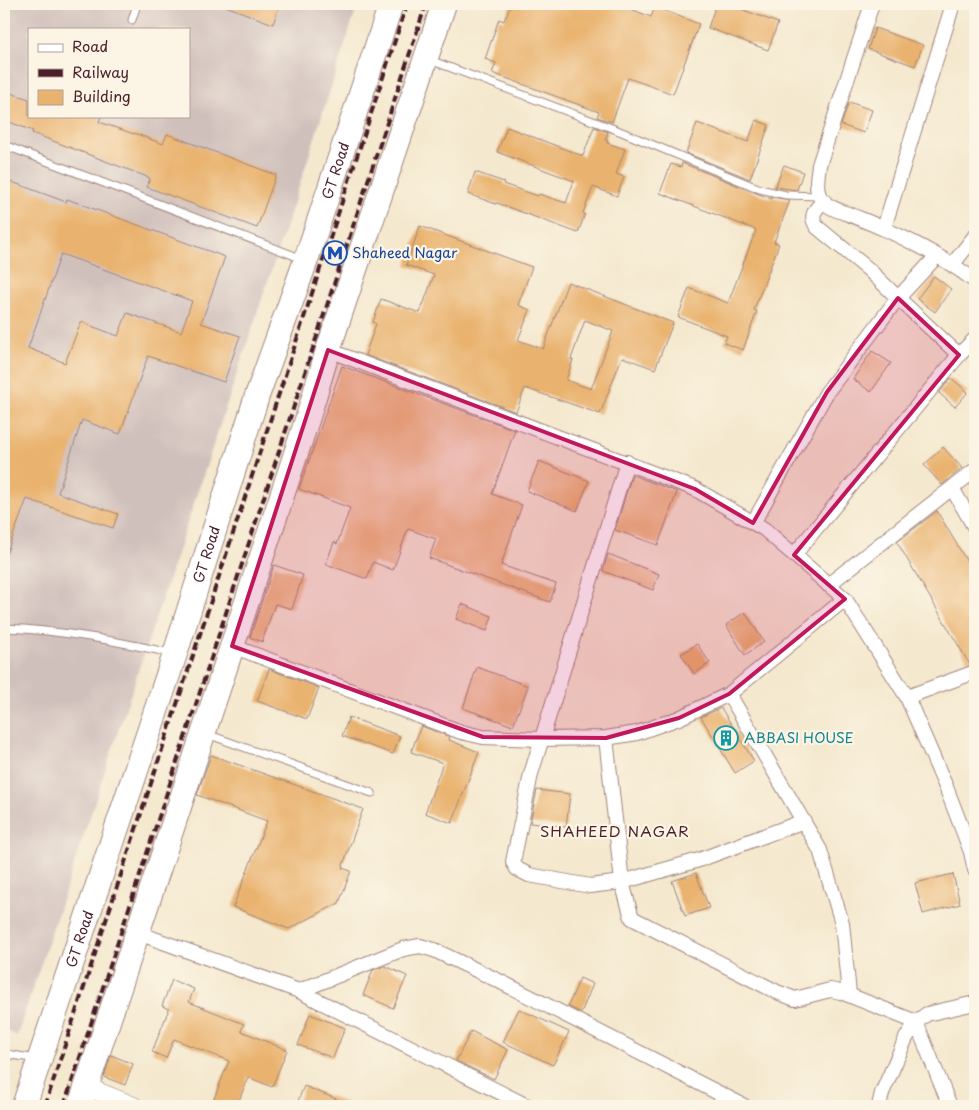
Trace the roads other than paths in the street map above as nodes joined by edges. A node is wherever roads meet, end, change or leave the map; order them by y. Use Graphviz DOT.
graph roads {
  1 [pos="137,4"];
  2 [pos="391,4"];
  3 [pos="444,4"];
  4 [pos="872,4"];
  5 [pos="953,4"];
  6 [pos="132,20"];
  7 [pos="426,59"];
  8 [pos="4,145"];
  9 [pos="822,198"];
  10 [pos="884,228"];
  11 [pos="975,236"];
  12 [pos="937,256"];
  13 [pos="306,260"];
  14 [pos="954,264"];
  15 [pos="975,281"];
  16 [pos="898,298"];
  17 [pos="975,339"];
  18 [pos="328,350"];
  19 [pos="959,356"];
  20 [pos="627,462"];
  21 [pos="975,470"];
  22 [pos="952,488"];
  23 [pos="753,523"];
  24 [pos="975,528"];
  25 [pos="794,555"];
  26 [pos="828,585"];
  27 [pos="845,599"];
  28 [pos="4,628"];
  29 [pos="232,646"];
  30 [pos="175,654"];
  31 [pos="975,672"];
  32 [pos="729,694"];
  33 [pos="907,697"];
  34 [pos="204,733"];
  35 [pos="606,738"];
  36 [pos="541,739"];
  37 [pos="372,793"];
  38 [pos="804,821"];
  39 [pos="975,870"];
  40 [pos="622,882"];
  41 [pos="138,932"];
  42 [pos="298,990"];
  43 [pos="849,994"];
  44 [pos="975,1003"];
  45 [pos="916,1022"];
  46 [pos="4,1053"];
  47 [pos="40,1060"];
  48 [pos="84,1097"];
  49 [pos="24,1106"];
  50 [pos="134,1106"];
  51 [pos="527,1106"];
  52 [pos="744,1106"];
  53 [pos="879,1106"];
  54 [pos="950,1106"];
  1 -- 6 [label="lane"];
  2 -- 13 [label="highway, GT Road"];
  3 -- 7 [label="highway"];
  4 -- 9 [label="street"];
  5 -- 10 [label="street"];
  7 -- 9 [label="lane"];
  7 -- 18 [label="highway"];
  8 -- 13 [label="lane"];
  9 -- 10 [label="street"];
  9 -- 16 [label="street"];
  10 -- 12 [label="street"];
  11 -- 14 [label="street"];
  12 -- 14 [label="street"];
  12 -- 16 [label="street"];
  13 -- 30 [label="highway, GT Road"];
  14 -- 15 [label="street"];
  16 -- 19 [label="street"];
  16 -- 23 [label="street"];
  17 -- 19 [label="street"];
  18 -- 20 [label="street"];
  18 -- 29 [label="highway"];
  19 -- 25 [label="street"];
  20 -- 23 [label="street"];
  20 -- 36 [label="street"];
  21 -- 22 [label="street"];
  22 -- 24 [label="street"];
  22 -- 26 [label="street"];
  23 -- 25 [label="street"];
  25 -- 26 [label="street"];
  26 -- 27 [label="street"];
  27 -- 32 [label="street"];
  27 -- 33 [label="street"];
  28 -- 30 [label="lane"];
  29 -- 34 [label="highway"];
  29 -- 36 [label="street"];
  30 -- 47 [label="highway, GT Road"];
  31 -- 33 [label="street"];
  32 -- 35 [label="street"];
  32 -- 38 [label="street"];
  33 -- 39 [label="street"];
  34 -- 37 [label="lane"];
  34 -- 41 [label="highway"];
  35 -- 36 [label="street"];
  35 -- 40 [label="street"];
  36 -- 40 [label="street"];
  38 -- 40 [label="street"];
  38 -- 43 [label="street"];
  40 -- 43 [label="street"];
  41 -- 42 [label="street"];
  41 -- 48 [label="highway"];
  42 -- 51 [label="street"];
  42 -- 52 [label="street"];
  43 -- 45 [label="street"];
  44 -- 45 [label="street"];
  45 -- 53 [label="street"];
  45 -- 54 [label="street"];
  46 -- 47 [label="lane"];
  47 -- 49 [label="highway, GT Road"];
  48 -- 50 [label="street"];
}
